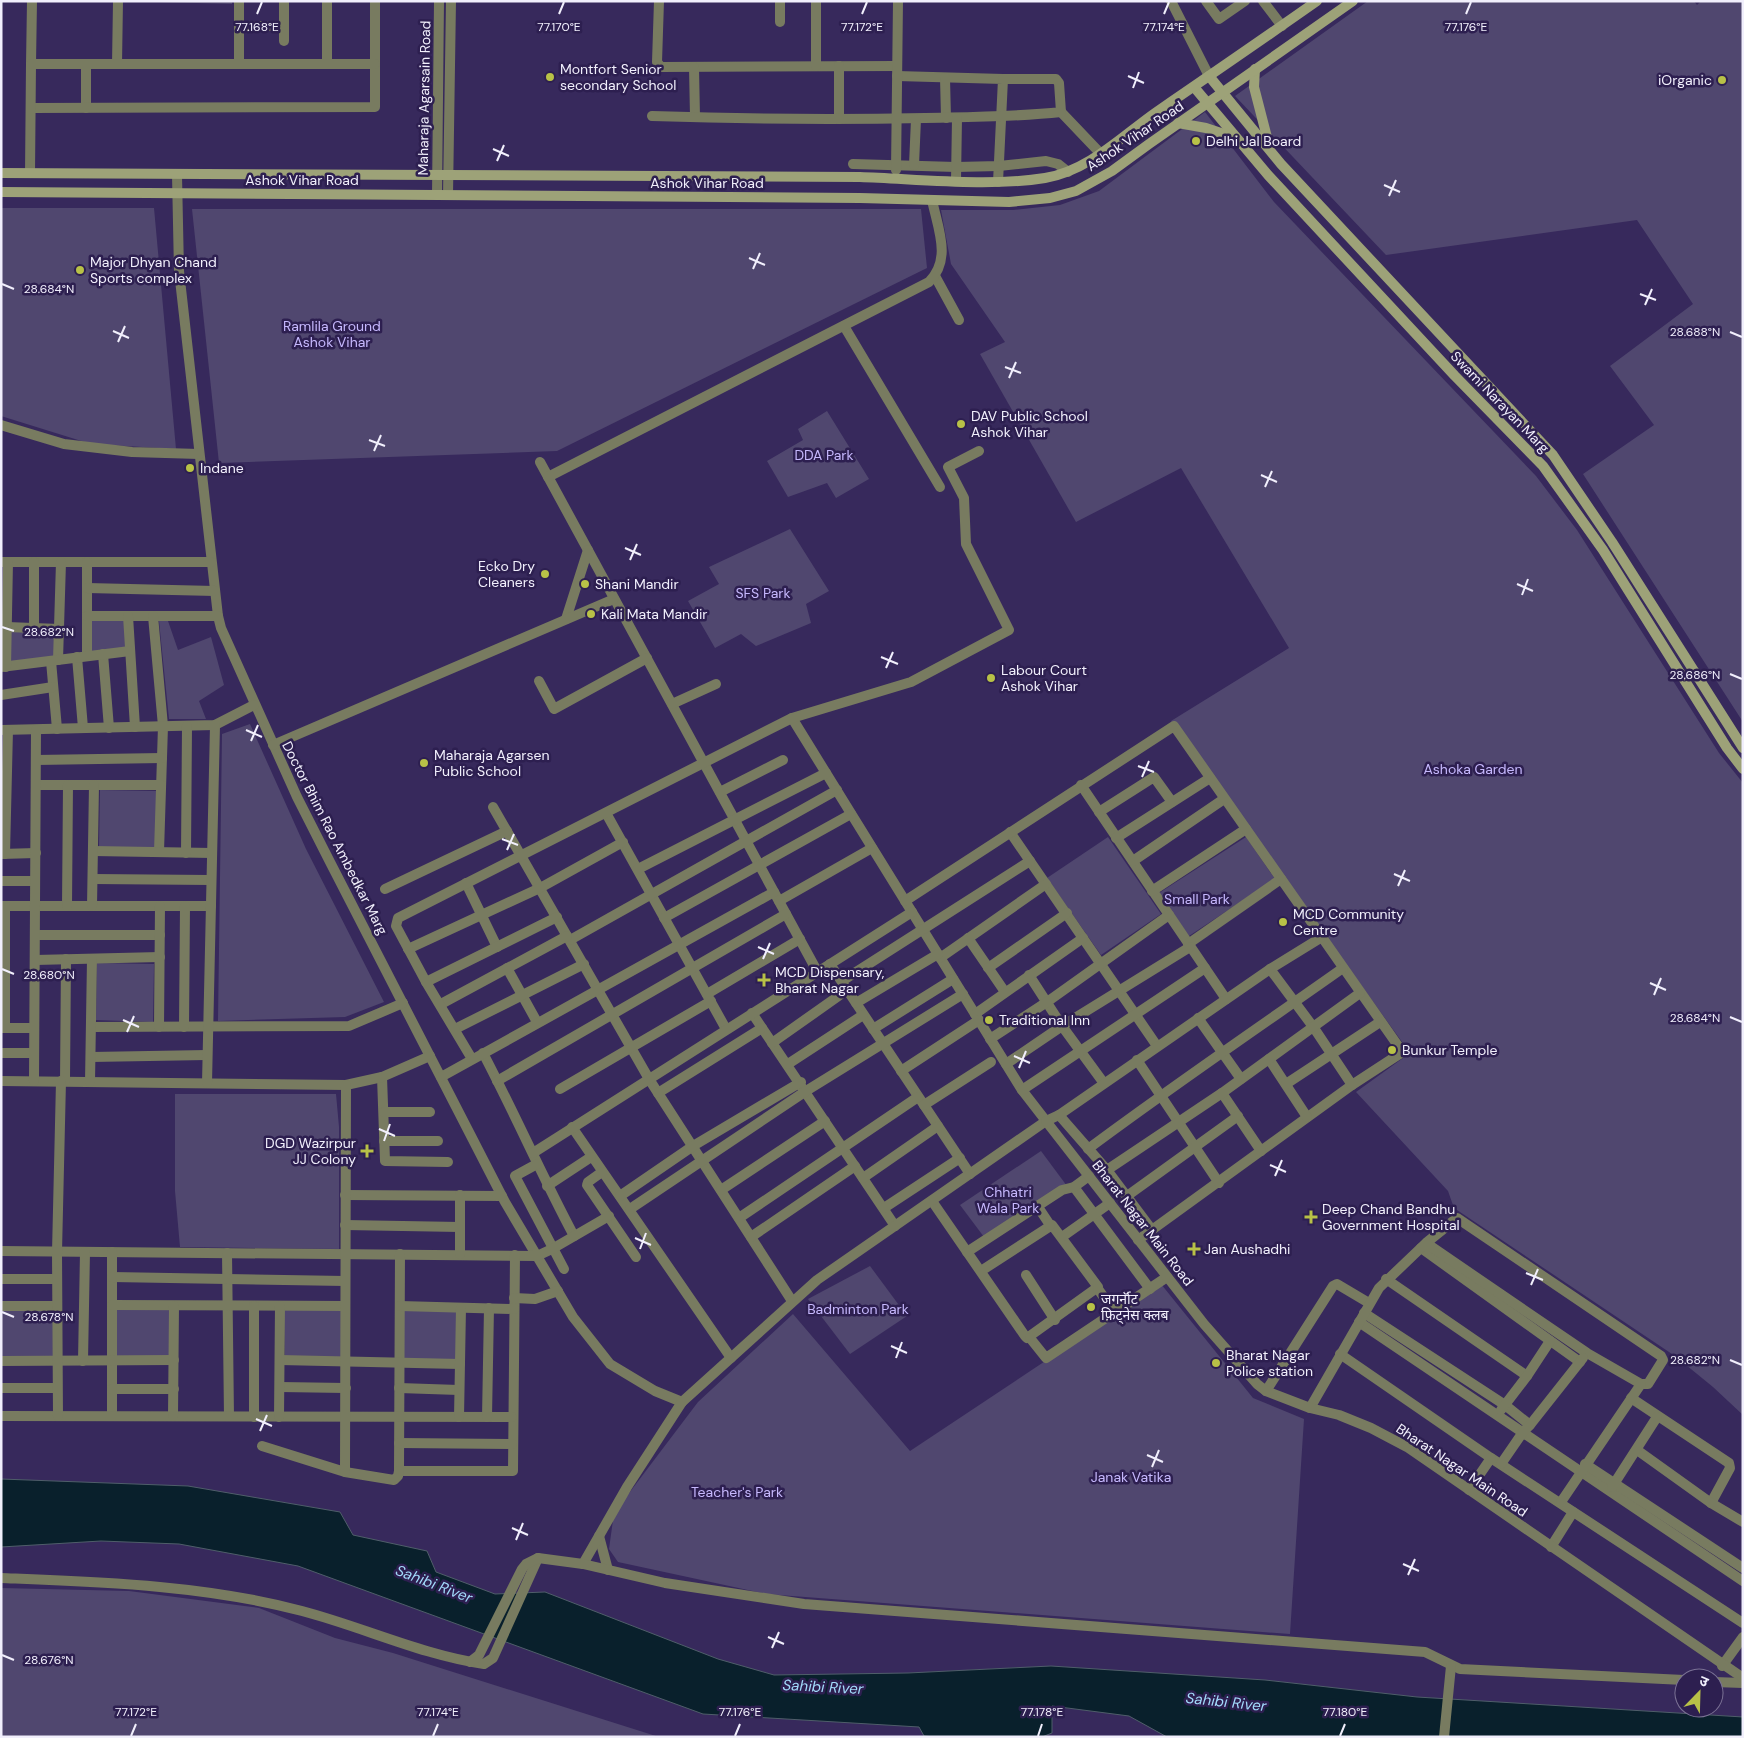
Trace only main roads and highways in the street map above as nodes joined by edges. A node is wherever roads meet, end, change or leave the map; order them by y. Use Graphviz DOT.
graph roads {
  1 [pos="1317,1"];
  2 [pos="1353,1"];
  3 [pos="1255,68"];
  4 [pos="1209,76"];
  5 [pos="1194,87"];
  6 [pos="1222,93"];
  7 [pos="1207,103"];
  8 [pos="1178,124"];
  9 [pos="1237,138"];
  10 [pos="1271,151"];
  11 [pos="1,172"];
  12 [pos="1,192"];
  13 [pos="1743,748"];
  14 [pos="1743,769"];
  1 -- 4 [label="main road, Ashok Vihar Road"];
  2 -- 3 [label="main road, Ashok Vihar Road"];
  3 -- 6 [label="main road, Ashok Vihar Road"];
  3 -- 10 [label="main road"];
  4 -- 5 [label="main road, Ashok Vihar Road"];
  4 -- 6 [label="main road, Swami Narayan Marg"];
  5 -- 7 [label="main road, Swami Narayan Marg"];
  5 -- 11 [label="main road, Ashok Vihar Road"];
  6 -- 7 [label="main road, Ashok Vihar Road"];
  6 -- 10 [label="main road, Swami Narayan Marg"];
  7 -- 8 [label="main road, Ashok Vihar Road"];
  7 -- 9 [label="main road, Swami Narayan Marg"];
  8 -- 9 [label="main road"];
  8 -- 12 [label="main road, Ashok Vihar Road"];
  9 -- 14 [label="main road, Swami Narayan Marg"];
  10 -- 13 [label="main road, Swami Narayan Marg"];
}
